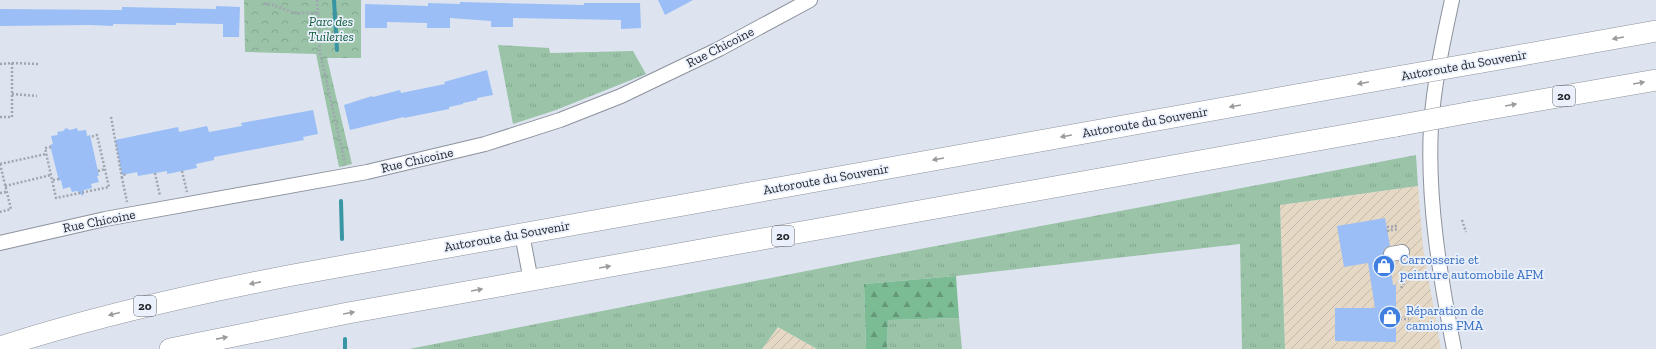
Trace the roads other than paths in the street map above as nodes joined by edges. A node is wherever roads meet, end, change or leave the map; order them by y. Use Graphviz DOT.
graph roads {
  1 [pos="810,0"];
  2 [pos="1452,0"];
  3 [pos="1656,31"];
  4 [pos="1656,80"];
  5 [pos="522,234"];
  6 [pos="0,243"];
  7 [pos="531,281"];
  8 [pos="0,347"];
  9 [pos="170,349"];
  10 [pos="1454,349"];
  1 -- 6 [label="street, Rue Chicoine"];
  2 -- 10 [label="street"];
  3 -- 5 [label="highway, Autoroute du Souvenir / 20, one-way, bridge"];
  7 -- 4 [label="highway, 20, one-way, bridge"];
  5 -- 7 [label="street"];
  5 -- 8 [label="highway, Autoroute du Souvenir / 20, one-way"];
  9 -- 7 [label="highway, 20, one-way"];
}
